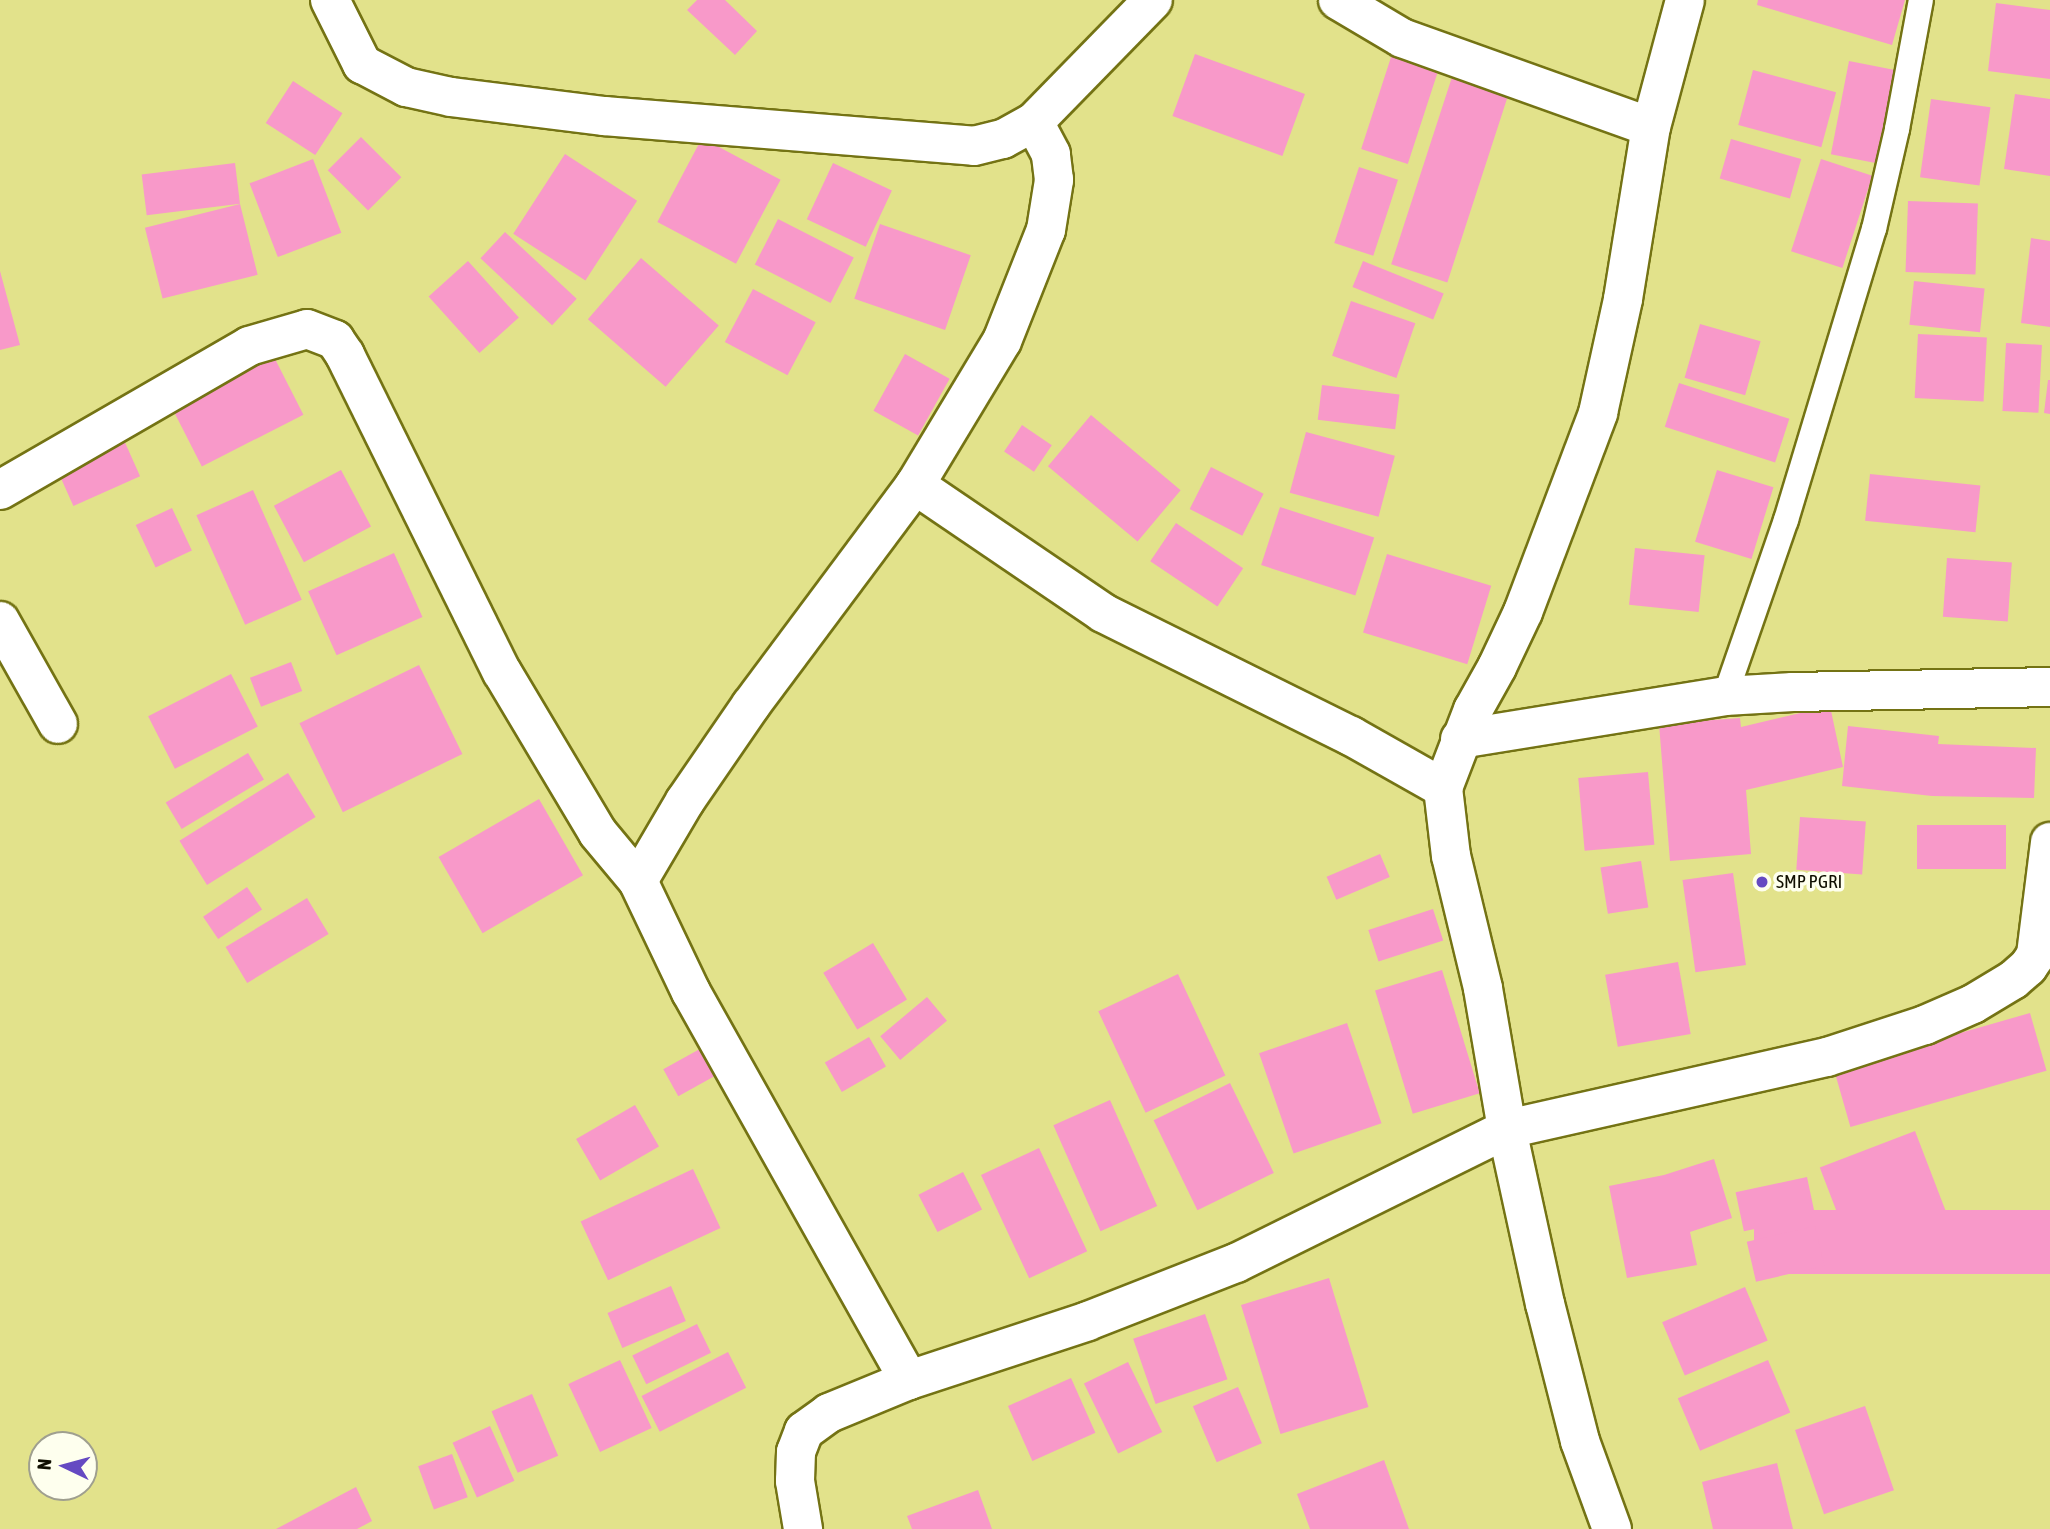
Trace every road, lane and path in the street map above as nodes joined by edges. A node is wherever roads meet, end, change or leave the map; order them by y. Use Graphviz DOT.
graph roads {
  1 [pos="330,0"];
  2 [pos="1153,0"];
  3 [pos="1338,0"];
  4 [pos="1685,0"];
  5 [pos="1921,0"];
  6 [pos="1034,122"];
  7 [pos="1651,127"];
  8 [pos="915,485"];
  9 [pos="0,490"];
  10 [pos="0,621"];
  11 [pos="2050,687"];
  12 [pos="1725,696"];
  13 [pos="58,724"];
  14 [pos="1460,739"];
  15 [pos="1443,788"];
  16 [pos="2050,842"];
  17 [pos="638,881"];
  18 [pos="1507,1129"];
  19 [pos="909,1380"];
  20 [pos="803,1529"];
  21 [pos="1612,1529"];
  1 -- 6 [label="street"];
  2 -- 6 [label="street"];
  3 -- 7 [label="street"];
  4 -- 7 [label="street"];
  5 -- 12 [label="lane"];
  6 -- 8 [label="street"];
  7 -- 14 [label="street"];
  8 -- 15 [label="street"];
  8 -- 17 [label="street"];
  9 -- 17 [label="street"];
  10 -- 13 [label="street"];
  11 -- 12 [label="street"];
  12 -- 14 [label="street"];
  14 -- 15 [label="street"];
  15 -- 18 [label="street"];
  16 -- 18 [label="street"];
  17 -- 19 [label="street"];
  18 -- 19 [label="street"];
  18 -- 21 [label="street"];
  19 -- 20 [label="street"];
}
